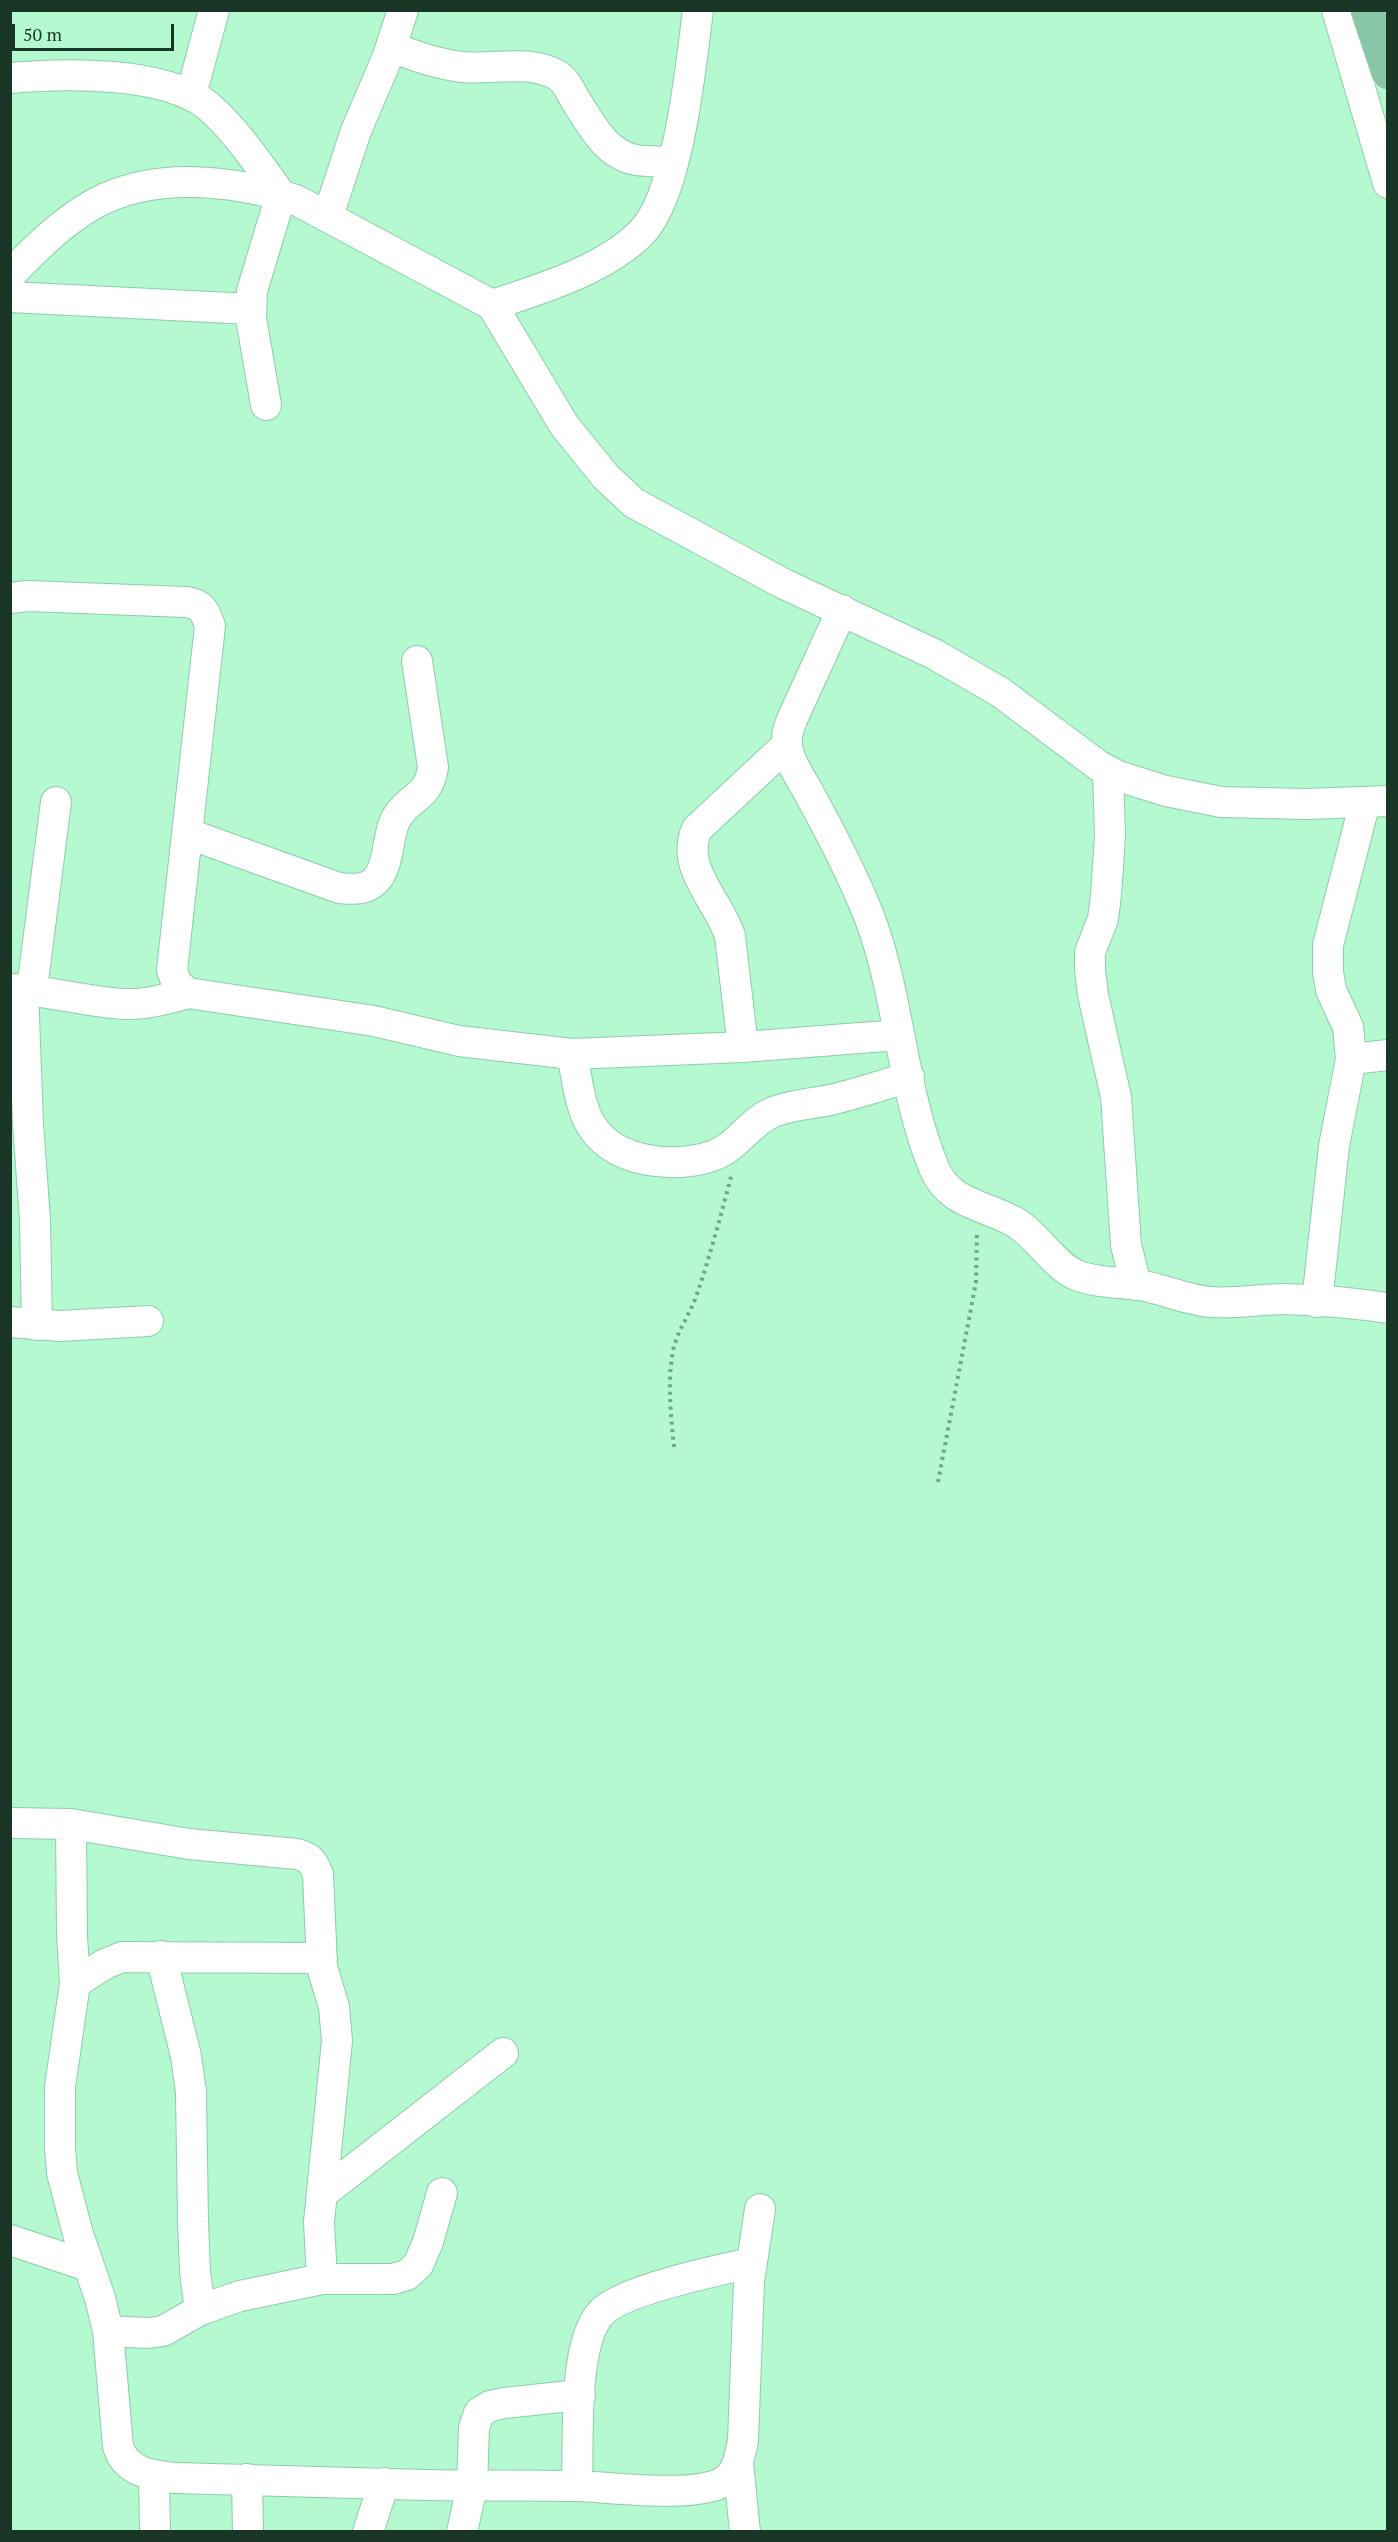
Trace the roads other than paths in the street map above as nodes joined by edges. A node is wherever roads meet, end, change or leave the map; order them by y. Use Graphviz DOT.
graph roads {
  1 [pos="214,10"];
  2 [pos="403,10"];
  3 [pos="698,10"];
  4 [pos="1337,10"];
  5 [pos="1367,10"];
  6 [pos="391,47"];
  7 [pos="1388,73"];
  8 [pos="10,78"];
  9 [pos="191,95"];
  10 [pos="673,162"];
  11 [pos="1388,183"];
  12 [pos="281,195"];
  13 [pos="328,216"];
  14 [pos="10,275"];
  15 [pos="10,297"];
  16 [pos="492,305"];
  17 [pos="251,309"];
  18 [pos="267,405"];
  19 [pos="10,598"];
  20 [pos="842,610"];
  21 [pos="417,661"];
  22 [pos="787,745"];
  23 [pos="1108,771"];
  24 [pos="56,802"];
  25 [pos="1376,802"];
  26 [pos="189,834"];
  27 [pos="22,989"];
  28 [pos="188,993"];
  29 [pos="899,1035"];
  30 [pos="743,1047"];
  31 [pos="572,1054"];
  32 [pos="1388,1055"];
  33 [pos="1351,1059"];
  34 [pos="909,1077"];
  35 [pos="1136,1284"];
  36 [pos="1317,1302"];
  37 [pos="1388,1308"];
  38 [pos="148,1321"];
  39 [pos="24,1324"];
  40 [pos="10,1823"];
  41 [pos="71,1824"];
  42 [pos="161,1956"];
  43 [pos="322,1958"];
  44 [pos="75,1983"];
  45 [pos="503,2053"];
  46 [pos="442,2193"];
  47 [pos="322,2194"];
  48 [pos="760,2209"];
  49 [pos="10,2240"];
  50 [pos="752,2263"];
  51 [pos="88,2266"];
  52 [pos="322,2279"];
  53 [pos="200,2310"];
  54 [pos="108,2331"];
  55 [pos="580,2395"];
  56 [pos="738,2463"];
  57 [pos="154,2476"];
  58 [pos="247,2479"];
  59 [pos="384,2483"];
  60 [pos="472,2486"];
  61 [pos="578,2486"];
  62 [pos="155,2532"];
  63 [pos="248,2532"];
  64 [pos="368,2532"];
  65 [pos="462,2532"];
  66 [pos="745,2532"];
  1 -- 9 [label="street"];
  2 -- 6 [label="street"];
  3 -- 10 [label="street"];
  4 -- 11 [label="street"];
  5 -- 7 [label="main road"];
  6 -- 10 [label="street"];
  6 -- 13 [label="street"];
  8 -- 9 [label="street"];
  9 -- 12 [label="street"];
  10 -- 16 [label="street"];
  12 -- 13 [label="street"];
  12 -- 14 [label="street"];
  12 -- 17 [label="street"];
  13 -- 16 [label="street"];
  15 -- 17 [label="street"];
  16 -- 20 [label="street"];
  17 -- 18 [label="street"];
  19 -- 26 [label="street"];
  20 -- 22 [label="street"];
  20 -- 23 [label="street"];
  21 -- 26 [label="street"];
  22 -- 29 [label="street"];
  22 -- 30 [label="street"];
  23 -- 25 [label="street"];
  23 -- 35 [label="street"];
  24 -- 27 [label="street"];
  25 -- 33 [label="street"];
  26 -- 28 [label="street"];
  27 -- 28 [label="street"];
  27 -- 39 [label="street"];
  28 -- 31 [label="street"];
  29 -- 30 [label="street"];
  29 -- 34 [label="street"];
  30 -- 31 [label="street"];
  31 -- 34 [label="street"];
  32 -- 33 [label="street"];
  33 -- 36 [label="street"];
  34 -- 35 [label="street"];
  35 -- 36 [label="street"];
  36 -- 37 [label="street"];
  38 -- 39 [label="street"];
  40 -- 41 [label="street"];
  41 -- 43 [label="street"];
  41 -- 44 [label="street"];
  42 -- 43 [label="street"];
  42 -- 44 [label="street"];
  42 -- 53 [label="street"];
  43 -- 47 [label="street"];
  44 -- 51 [label="street"];
  45 -- 47 [label="street"];
  46 -- 52 [label="street"];
  47 -- 52 [label="street"];
  48 -- 50 [label="street"];
  49 -- 51 [label="street"];
  50 -- 55 [label="street"];
  50 -- 56 [label="street"];
  51 -- 54 [label="street"];
  52 -- 53 [label="street"];
  53 -- 54 [label="street"];
  54 -- 57 [label="street"];
  55 -- 60 [label="street"];
  55 -- 61 [label="street"];
  56 -- 61 [label="street"];
  56 -- 66 [label="street"];
  57 -- 58 [label="street"];
  57 -- 62 [label="street"];
  58 -- 59 [label="street"];
  58 -- 63 [label="street"];
  59 -- 60 [label="street"];
  59 -- 64 [label="street"];
  60 -- 61 [label="street"];
  60 -- 65 [label="street"];
}
